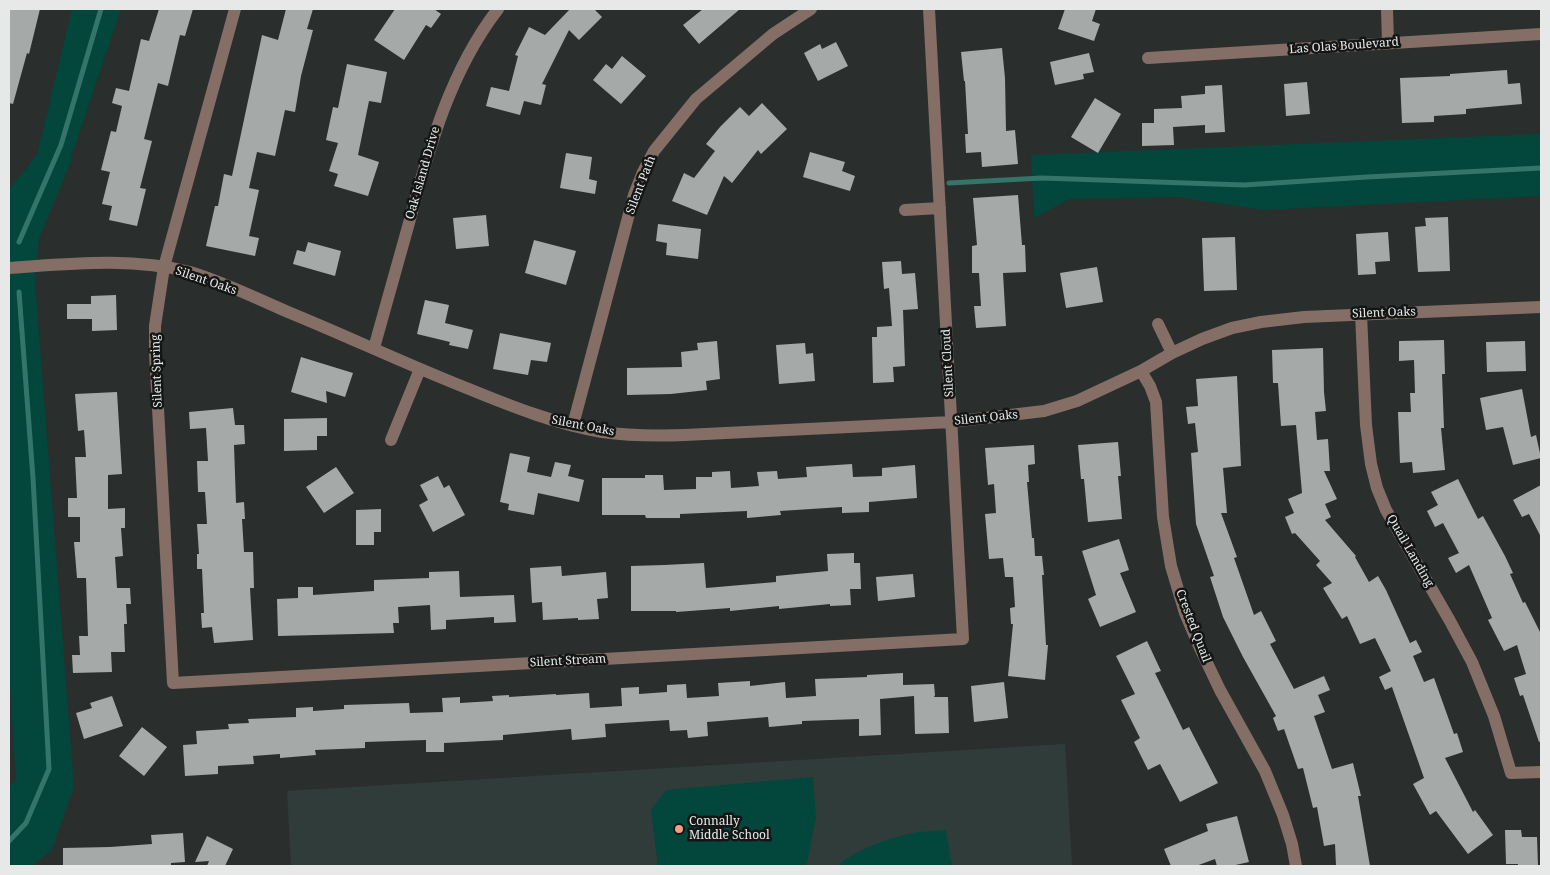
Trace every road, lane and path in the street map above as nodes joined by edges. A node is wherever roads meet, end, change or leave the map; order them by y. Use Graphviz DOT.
graph roads {
  1 [pos="235,9"];
  2 [pos="498,9"];
  3 [pos="811,9"];
  4 [pos="929,9"];
  5 [pos="1387,9"];
  6 [pos="1541,34"];
  7 [pos="1388,43"];
  8 [pos="1148,58"];
  9 [pos="940,208"];
  10 [pos="905,210"];
  11 [pos="164,267"];
  12 [pos="9,268"];
  13 [pos="1541,307"];
  14 [pos="1361,314"];
  15 [pos="1158,324"];
  16 [pos="374,348"];
  17 [pos="1172,353"];
  18 [pos="420,369"];
  19 [pos="1141,371"];
  20 [pos="951,422"];
  21 [pos="573,425"];
  22 [pos="391,440"];
  23 [pos="964,639"];
  24 [pos="173,682"];
  25 [pos="1541,772"];
  26 [pos="1296,866"];
  1 -- 11 [label="street, Silent Spring"];
  2 -- 16 [label="street, Oak Island Drive"];
  3 -- 21 [label="street, Silent Path"];
  4 -- 9 [label="street, Silent Cloud"];
  5 -- 7 [label="street"];
  6 -- 7 [label="street, Las Olas Boulevard"];
  7 -- 8 [label="street, Las Olas Boulevard"];
  9 -- 10 [label="street"];
  9 -- 20 [label="street, Silent Cloud"];
  11 -- 12 [label="street, Silent Oaks"];
  11 -- 16 [label="street, Silent Oaks"];
  11 -- 24 [label="street, Silent Spring"];
  13 -- 14 [label="street, Silent Oaks"];
  14 -- 17 [label="street, Silent Oaks"];
  14 -- 25 [label="street, Quail Landing"];
  15 -- 17 [label="street"];
  16 -- 18 [label="street, Silent Oaks"];
  17 -- 19 [label="street, Silent Oaks"];
  18 -- 21 [label="street, Silent Oaks"];
  18 -- 22 [label="street"];
  19 -- 20 [label="street, Silent Oaks"];
  19 -- 26 [label="street, Crested Quail"];
  20 -- 21 [label="street, Silent Oaks"];
  20 -- 23 [label="street, Silent Cloud"];
  23 -- 24 [label="street, Silent Stream"];
}
